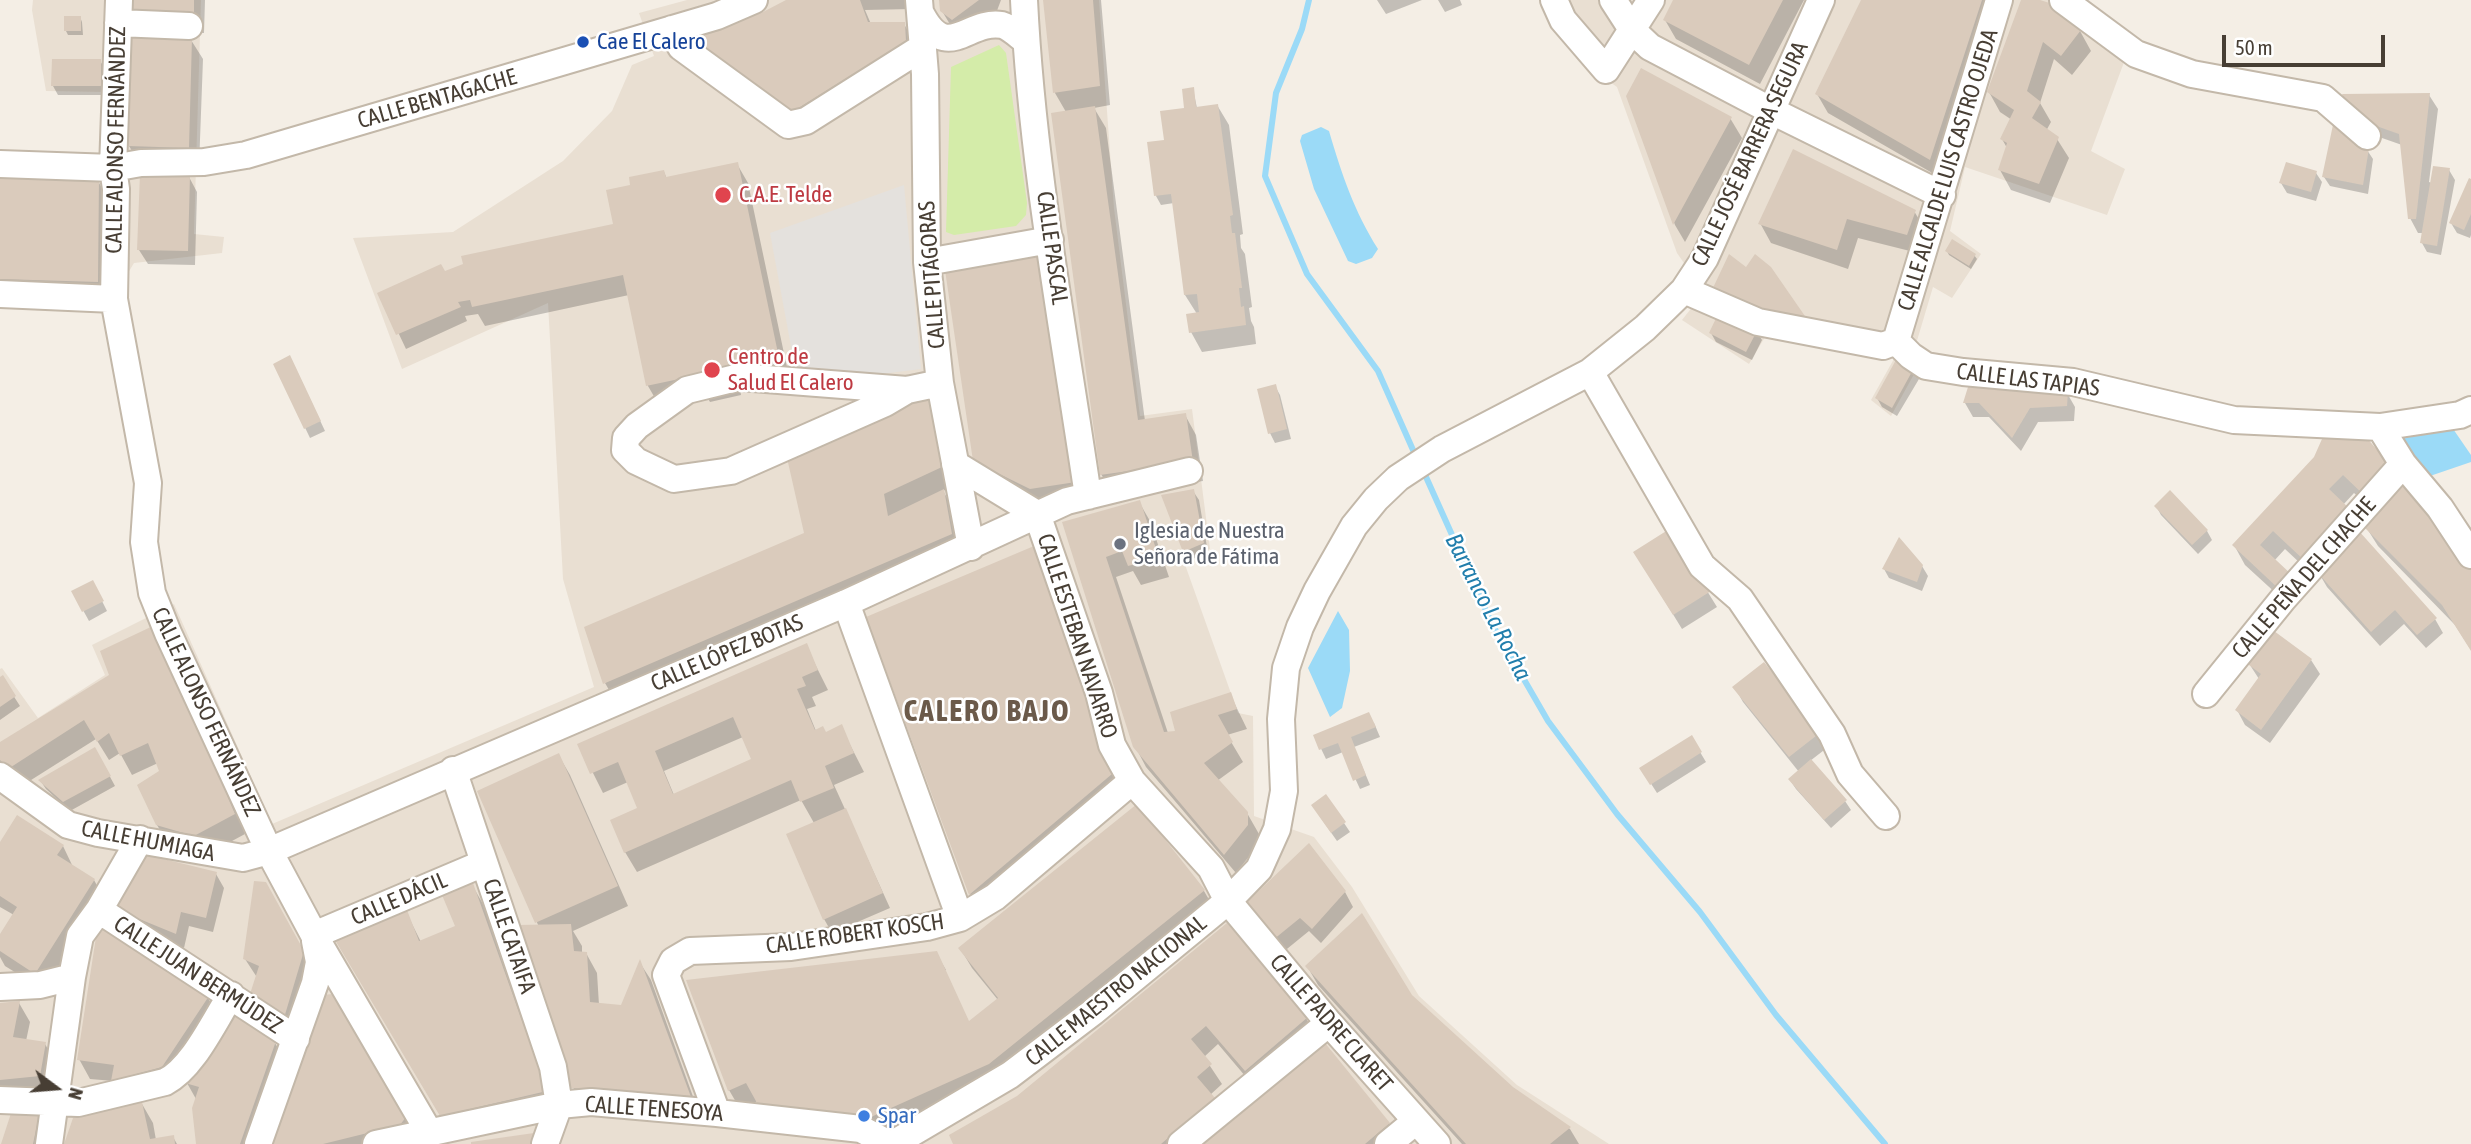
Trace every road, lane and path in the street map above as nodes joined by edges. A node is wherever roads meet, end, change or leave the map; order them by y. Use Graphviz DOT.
graph roads {
  1 [pos="754,0"];
  2 [pos="1024,0"];
  3 [pos="1554,0"];
  4 [pos="1613,0"];
  5 [pos="1651,0"];
  6 [pos="1821,0"];
  7 [pos="1999,0"];
  8 [pos="2063,0"];
  9 [pos="920,6"];
  10 [pos="118,12"];
  11 [pos="189,26"];
  12 [pos="672,29"];
  13 [pos="1633,31"];
  14 [pos="960,37"];
  15 [pos="1026,41"];
  16 [pos="923,47"];
  17 [pos="925,74"];
  18 [pos="1772,111"];
  19 [pos="2367,136"];
  20 [pos="0,164"];
  21 [pos="113,168"];
  22 [pos="1942,195"];
  23 [pos="1050,240"];
  24 [pos="927,262"];
  25 [pos="1684,290"];
  26 [pos="0,294"];
  27 [pos="114,299"];
  28 [pos="1896,341"];
  29 [pos="1590,372"];
  30 [pos="940,383"];
  31 [pos="907,390"];
  32 [pos="2471,410"];
  33 [pos="2380,427"];
  34 [pos="955,464"];
  35 [pos="2403,464"];
  36 [pos="1189,471"];
  37 [pos="1088,496"];
  38 [pos="1037,514"];
  39 [pos="971,547"];
  40 [pos="2471,555"];
  41 [pos="846,603"];
  42 [pos="2206,694"];
  43 [pos="453,770"];
  44 [pos="1132,780"];
  45 [pos="3,787"];
  46 [pos="1284,791"];
  47 [pos="1886,816"];
  48 [pos="140,839"];
  49 [pos="269,850"];
  50 [pos="484,863"];
  51 [pos="1228,901"];
  52 [pos="99,910"];
  53 [pos="960,918"];
  54 [pos="314,935"];
  55 [pos="72,977"];
  56 [pos="315,982"];
  57 [pos="345,986"];
  58 [pos="0,987"];
  59 [pos="231,995"];
  60 [pos="1329,1023"];
  61 [pos="296,1040"];
  62 [pos="0,1100"];
  63 [pos="56,1101"];
  64 [pos="559,1105"];
  65 [pos="717,1113"];
  66 [pos="1416,1121"];
  67 [pos="426,1138"];
  68 [pos="49,1144"];
  69 [pos="258,1144"];
  70 [pos="376,1144"];
  71 [pos="545,1144"];
  72 [pos="891,1144"];
  73 [pos="1181,1144"];
  74 [pos="1388,1144"];
  75 [pos="1437,1144"];
  1 -- 12 [label="street, CALLE BENTAGACHE"];
  2 -- 15 [label="street, CALLE PASCAL"];
  3 -- 13 [label="street"];
  4 -- 13 [label="street"];
  5 -- 13 [label="street"];
  6 -- 18 [label="street, CALLE JOSÉ BARRERA SEGURA"];
  7 -- 22 [label="street, CALLE ALCALDE LUIS CASTRO OJEDA"];
  8 -- 19 [label="street"];
  9 -- 14 [label="street"];
  9 -- 16 [label="street, CALLE PITÁGORAS"];
  10 -- 11 [label="street"];
  10 -- 21 [label="street, CALLE ALONSO FERNÁNDEZ"];
  12 -- 16 [label="street"];
  12 -- 21 [label="street, CALLE BENTAGACHE"];
  13 -- 18 [label="street"];
  14 -- 15 [label="street"];
  14 -- 17 [label="street"];
  15 -- 23 [label="street, CALLE PASCAL"];
  16 -- 17 [label="street, CALLE PITÁGORAS"];
  17 -- 24 [label="street, CALLE PITÁGORAS"];
  18 -- 22 [label="street"];
  18 -- 25 [label="street, CALLE JOSÉ BARRERA SEGURA"];
  20 -- 21 [label="street, CALLE BENTAGACHE"];
  21 -- 27 [label="street, CALLE ALONSO FERNÁNDEZ"];
  22 -- 28 [label="street, CALLE ALCALDE LUIS CASTRO OJEDA"];
  23 -- 24 [label="street"];
  23 -- 37 [label="street, CALLE PASCAL"];
  24 -- 30 [label="street, CALLE PITÁGORAS"];
  25 -- 28 [label="street"];
  25 -- 29 [label="street, CALLE JOSÉ BARRERA SEGURA"];
  26 -- 27 [label="street"];
  27 -- 49 [label="street, CALLE ALONSO FERNÁNDEZ"];
  28 -- 33 [label="street, CALLE LAS TAPIAS"];
  29 -- 46 [label="street, CALLE JOSÉ BARRERA SEGURA"];
  29 -- 47 [label="street"];
  30 -- 31 [label="street"];
  30 -- 34 [label="street, CALLE PITÁGORAS"];
  31 -- 31 [label="street"];
  32 -- 33 [label="street, CALLE LAS TAPIAS"];
  33 -- 35 [label="street"];
  34 -- 38 [label="street, CALLE ESTEBAN NAVARRO"];
  34 -- 39 [label="street, CALLE PITÁGORAS"];
  35 -- 40 [label="street"];
  35 -- 42 [label="street, CALLE PEÑA DEL CHACHE"];
  36 -- 37 [label="street, CALLE LÓPEZ BOTAS"];
  37 -- 38 [label="street, CALLE LÓPEZ BOTAS"];
  38 -- 39 [label="street, CALLE LÓPEZ BOTAS"];
  38 -- 44 [label="street, CALLE ESTEBAN NAVARRO"];
  39 -- 41 [label="street, CALLE LÓPEZ BOTAS"];
  41 -- 43 [label="street, CALLE LÓPEZ BOTAS"];
  41 -- 53 [label="street"];
  43 -- 49 [label="street, CALLE LÓPEZ BOTAS"];
  43 -- 50 [label="street, CALLE CATAIFA"];
  44 -- 51 [label="street, CALLE ESTEBAN NAVARRO"];
  44 -- 53 [label="street, CALLE ROBERT KOSCH"];
  45 -- 48 [label="street, CALLE HUMIAGA"];
  46 -- 51 [label="street, CALLE MAESTRO NACIONAL"];
  48 -- 49 [label="street, CALLE HUMIAGA"];
  48 -- 52 [label="street"];
  49 -- 54 [label="street, CALLE ALONSO FERNÁNDEZ"];
  50 -- 54 [label="street, CALLE DÁCIL"];
  50 -- 64 [label="street, CALLE CATAIFA"];
  51 -- 60 [label="street, CALLE PADRE CLARET"];
  51 -- 72 [label="street, CALLE MAESTRO NACIONAL"];
  52 -- 55 [label="street"];
  52 -- 59 [label="street, CALLE JUAN BERMÚDEZ"];
  53 -- 65 [label="street, CALLE ROBERT KOSCH"];
  54 -- 56 [label="street"];
  54 -- 57 [label="street, CALLE ALONSO FERNÁNDEZ"];
  55 -- 58 [label="street"];
  55 -- 63 [label="street"];
  56 -- 57 [label="street"];
  56 -- 61 [label="street"];
  57 -- 67 [label="street, CALLE ALONSO FERNÁNDEZ"];
  59 -- 61 [label="street, CALLE JUAN BERMÚDEZ"];
  59 -- 63 [label="street"];
  60 -- 66 [label="street, CALLE PADRE CLARET"];
  60 -- 73 [label="street"];
  61 -- 69 [label="street"];
  62 -- 63 [label="street"];
  63 -- 68 [label="street"];
  64 -- 65 [label="street, CALLE TENESOYA"];
  64 -- 67 [label="street, CALLE TENESOYA"];
  64 -- 71 [label="street"];
  65 -- 72 [label="street, CALLE TENESOYA"];
  66 -- 74 [label="street"];
  66 -- 75 [label="street, CALLE PADRE CLARET"];
  67 -- 70 [label="street, CALLE TENESOYA"];
}
